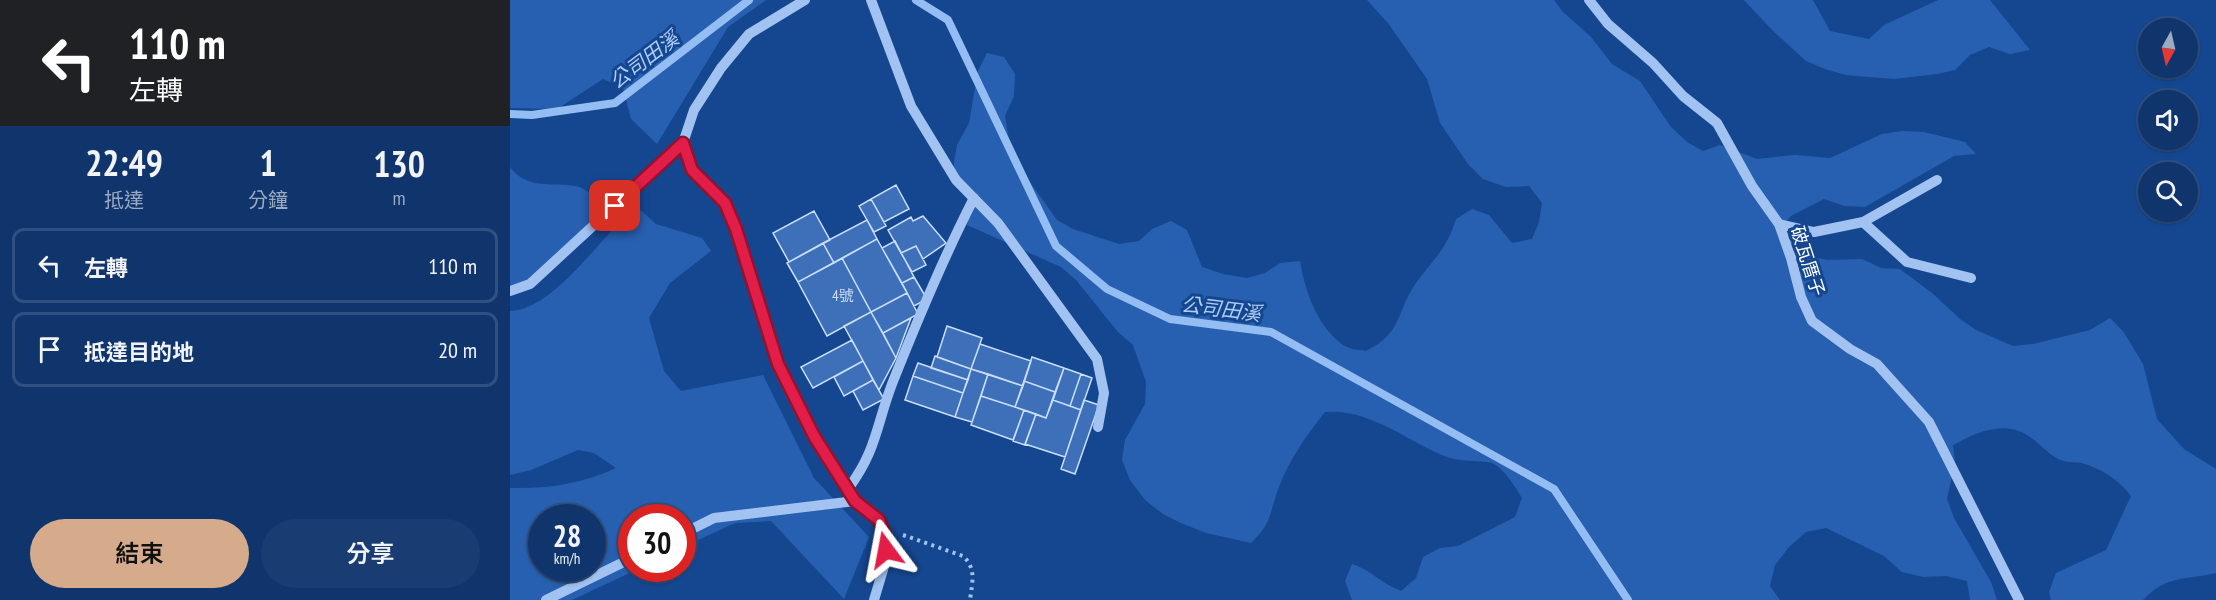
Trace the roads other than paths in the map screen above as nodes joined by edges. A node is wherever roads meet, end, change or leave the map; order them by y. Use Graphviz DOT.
graph roads {
  1 [pos="805,0"];
  2 [pos="871,0"];
  3 [pos="1588,0"];
  4 [pos="683,143"];
  5 [pos="1937,180"];
  6 [pos="974,198"];
  7 [pos="1863,222"];
  8 [pos="1779,224"];
  9 [pos="1971,278"];
  10 [pos="510,291"];
  11 [pos="1098,427"];
  12 [pos="848,489"];
  13 [pos="855,501"];
  14 [pos="696,527"];
  15 [pos="618,565"];
  16 [pos="546,600"];
  17 [pos="874,600"];
  18 [pos="2019,600"];
  1 -- 4 [label="street"];
  2 -- 6 [label="street"];
  3 -- 8 [label="street, 破瓦厝子"];
  4 -- 10 [label="street"];
  4 -- 12 [label="street"];
  5 -- 7 [label="street"];
  6 -- 11 [label="street"];
  6 -- 12 [label="street"];
  7 -- 8 [label="street"];
  7 -- 9 [label="street"];
  8 -- 18 [label="street, 破瓦厝子"];
  12 -- 13 [label="street"];
  13 -- 14 [label="street"];
  13 -- 17 [label="street"];
  15 -- 16 [label="street"];
}
